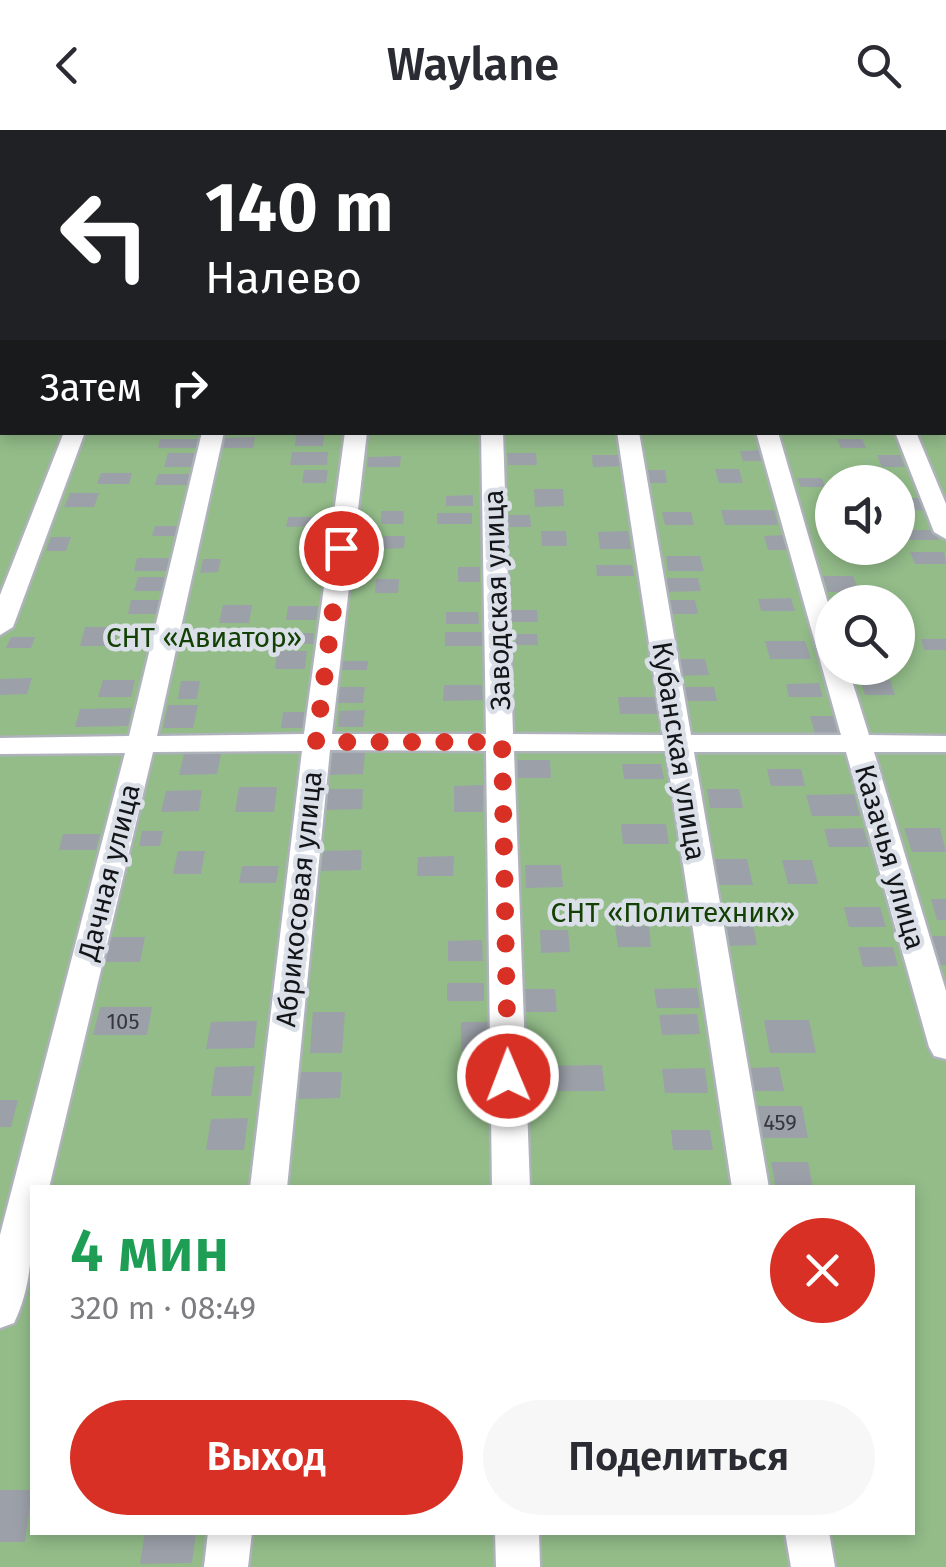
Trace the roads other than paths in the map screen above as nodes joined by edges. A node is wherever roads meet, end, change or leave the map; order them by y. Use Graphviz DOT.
graph roads {
  1 [pos="74,435"];
  2 [pos="212,435"];
  3 [pos="356,435"];
  4 [pos="492,435"];
  5 [pos="628,435"];
  6 [pos="767,435"];
  7 [pos="906,435"];
  8 [pos="946,532"];
  9 [pos="815,601"];
  10 [pos="0,627"];
  11 [pos="840,685"];
  12 [pos="316,742"];
  13 [pos="502,742"];
  14 [pos="678,742"];
  15 [pos="857,743"];
  16 [pos="946,744"];
  17 [pos="141,745"];
  18 [pos="0,746"];
  19 [pos="946,1047"];
  20 [pos="31,1185"];
  21 [pos="268,1185"];
  22 [pos="510,1185"];
  23 [pos="751,1185"];
  24 [pos="30,1191"];
  25 [pos="0,1311"];
  26 [pos="230,1535"];
  27 [pos="518,1535"];
  28 [pos="808,1535"];
  29 [pos="226,1567"];
  30 [pos="518,1567"];
  31 [pos="813,1567"];
  1 -- 10 [label="street"];
  2 -- 17 [label="street, Дачная улица"];
  3 -- 12 [label="street, Абрикосовая улица"];
  4 -- 13 [label="street, Заводская улица"];
  5 -- 14 [label="street, Кубанская улица"];
  6 -- 9 [label="street"];
  7 -- 8 [label="street"];
  11 -- 15 [label="street, Казачья улица"];
  12 -- 13 [label="street"];
  12 -- 17 [label="street"];
  12 -- 21 [label="street, Абрикосовая улица"];
  13 -- 14 [label="street"];
  13 -- 22 [label="street, Заводская улица"];
  14 -- 15 [label="street"];
  14 -- 23 [label="street, Кубанская улица"];
  15 -- 16 [label="street"];
  15 -- 19 [label="street, Казачья улица"];
  17 -- 18 [label="street"];
  17 -- 20 [label="street, Дачная улица"];
  24 -- 25 [label="street, Дачная улица"];
  26 -- 29 [label="street"];
  27 -- 30 [label="street"];
  28 -- 31 [label="street"];
}
